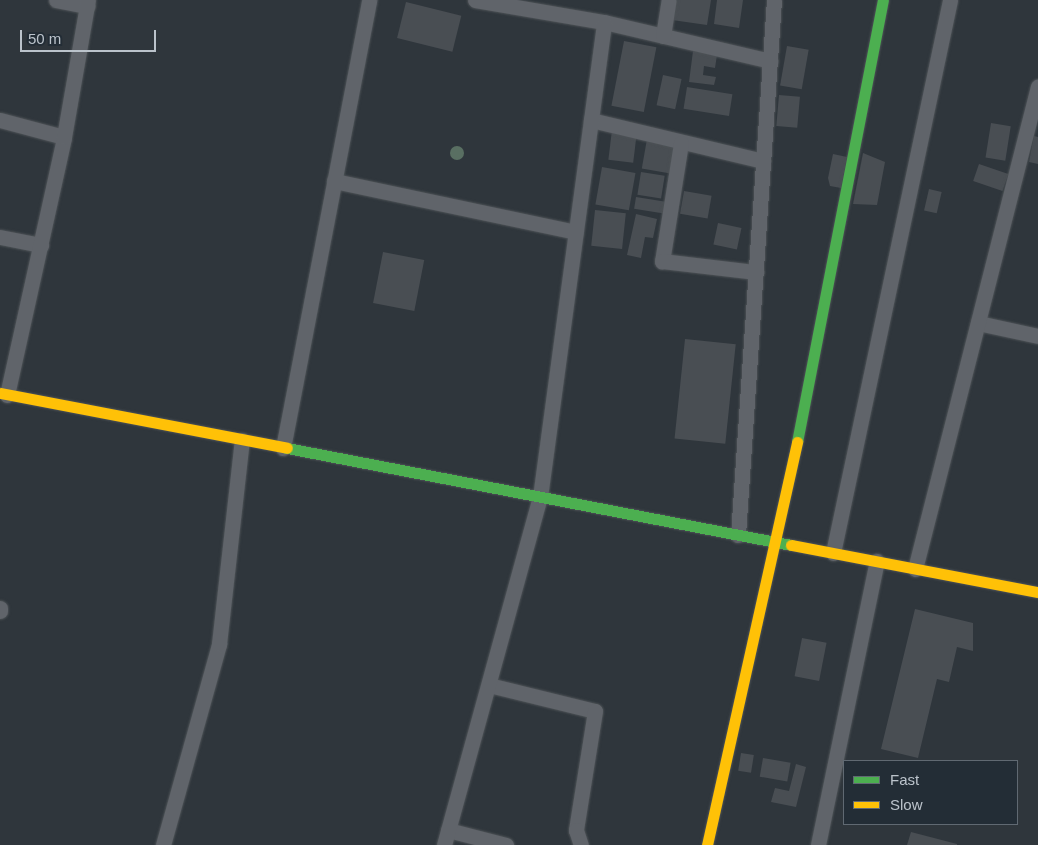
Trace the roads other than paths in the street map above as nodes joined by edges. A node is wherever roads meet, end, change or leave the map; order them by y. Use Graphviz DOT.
graph roads {
  1 [pos="56,0"];
  2 [pos="369,0"];
  3 [pos="475,0"];
  4 [pos="669,0"];
  5 [pos="774,0"];
  6 [pos="883,0"];
  7 [pos="950,0"];
  8 [pos="88,3"];
  9 [pos="553,7"];
  10 [pos="604,22"];
  11 [pos="664,36"];
  12 [pos="770,61"];
  13 [pos="1038,86"];
  14 [pos="0,120"];
  15 [pos="590,120"];
  16 [pos="64,137"];
  17 [pos="681,143"];
  18 [pos="763,161"];
  19 [pos="334,181"];
  20 [pos="576,232"];
  21 [pos="0,237"];
  22 [pos="41,245"];
  23 [pos="756,272"];
  24 [pos="978,323"];
  25 [pos="1038,336"];
  26 [pos="3,394"];
  27 [pos="242,440"];
  28 [pos="283,448"];
  29 [pos="540,497"];
  30 [pos="738,535"];
  31 [pos="777,542"];
  32 [pos="833,553"];
  33 [pos="876,561"];
  34 [pos="915,569"];
  35 [pos="1038,592"];
  36 [pos="489,685"];
  37 [pos="448,830"];
  38 [pos="163,845"];
  39 [pos="444,845"];
  40 [pos="506,845"];
  41 [pos="582,845"];
  42 [pos="706,845"];
  43 [pos="818,845"];
  1 -- 8 [label="street"];
  2 -- 19 [label="street"];
  3 -- 9 [label="street"];
  4 -- 11 [label="street"];
  5 -- 12 [label="street"];
  6 -- 31 [label="main road"];
  7 -- 32 [label="street"];
  8 -- 16 [label="street"];
  9 -- 10 [label="street"];
  10 -- 11 [label="street"];
  10 -- 15 [label="street"];
  11 -- 12 [label="street"];
  12 -- 18 [label="street"];
  13 -- 24 [label="street"];
  14 -- 16 [label="street"];
  15 -- 17 [label="street"];
  15 -- 20 [label="street"];
  16 -- 22 [label="street"];
  17 -- 18 [label="street"];
  17 -- 23 [label="street"];
  18 -- 23 [label="street"];
  19 -- 20 [label="street"];
  19 -- 28 [label="street"];
  20 -- 29 [label="street"];
  21 -- 22 [label="street"];
  22 -- 26 [label="street"];
  23 -- 30 [label="street"];
  24 -- 25 [label="street"];
  24 -- 34 [label="street"];
  26 -- 27 [label="main road"];
  27 -- 28 [label="main road"];
  27 -- 38 [label="street"];
  28 -- 29 [label="main road"];
  29 -- 30 [label="main road"];
  29 -- 36 [label="street"];
  30 -- 31 [label="main road"];
  31 -- 32 [label="main road"];
  31 -- 42 [label="main road"];
  32 -- 33 [label="main road"];
  33 -- 34 [label="main road"];
  33 -- 43 [label="street"];
  34 -- 35 [label="main road"];
  36 -- 37 [label="street"];
  36 -- 41 [label="street"];
  37 -- 39 [label="street"];
  37 -- 40 [label="street"];
}
